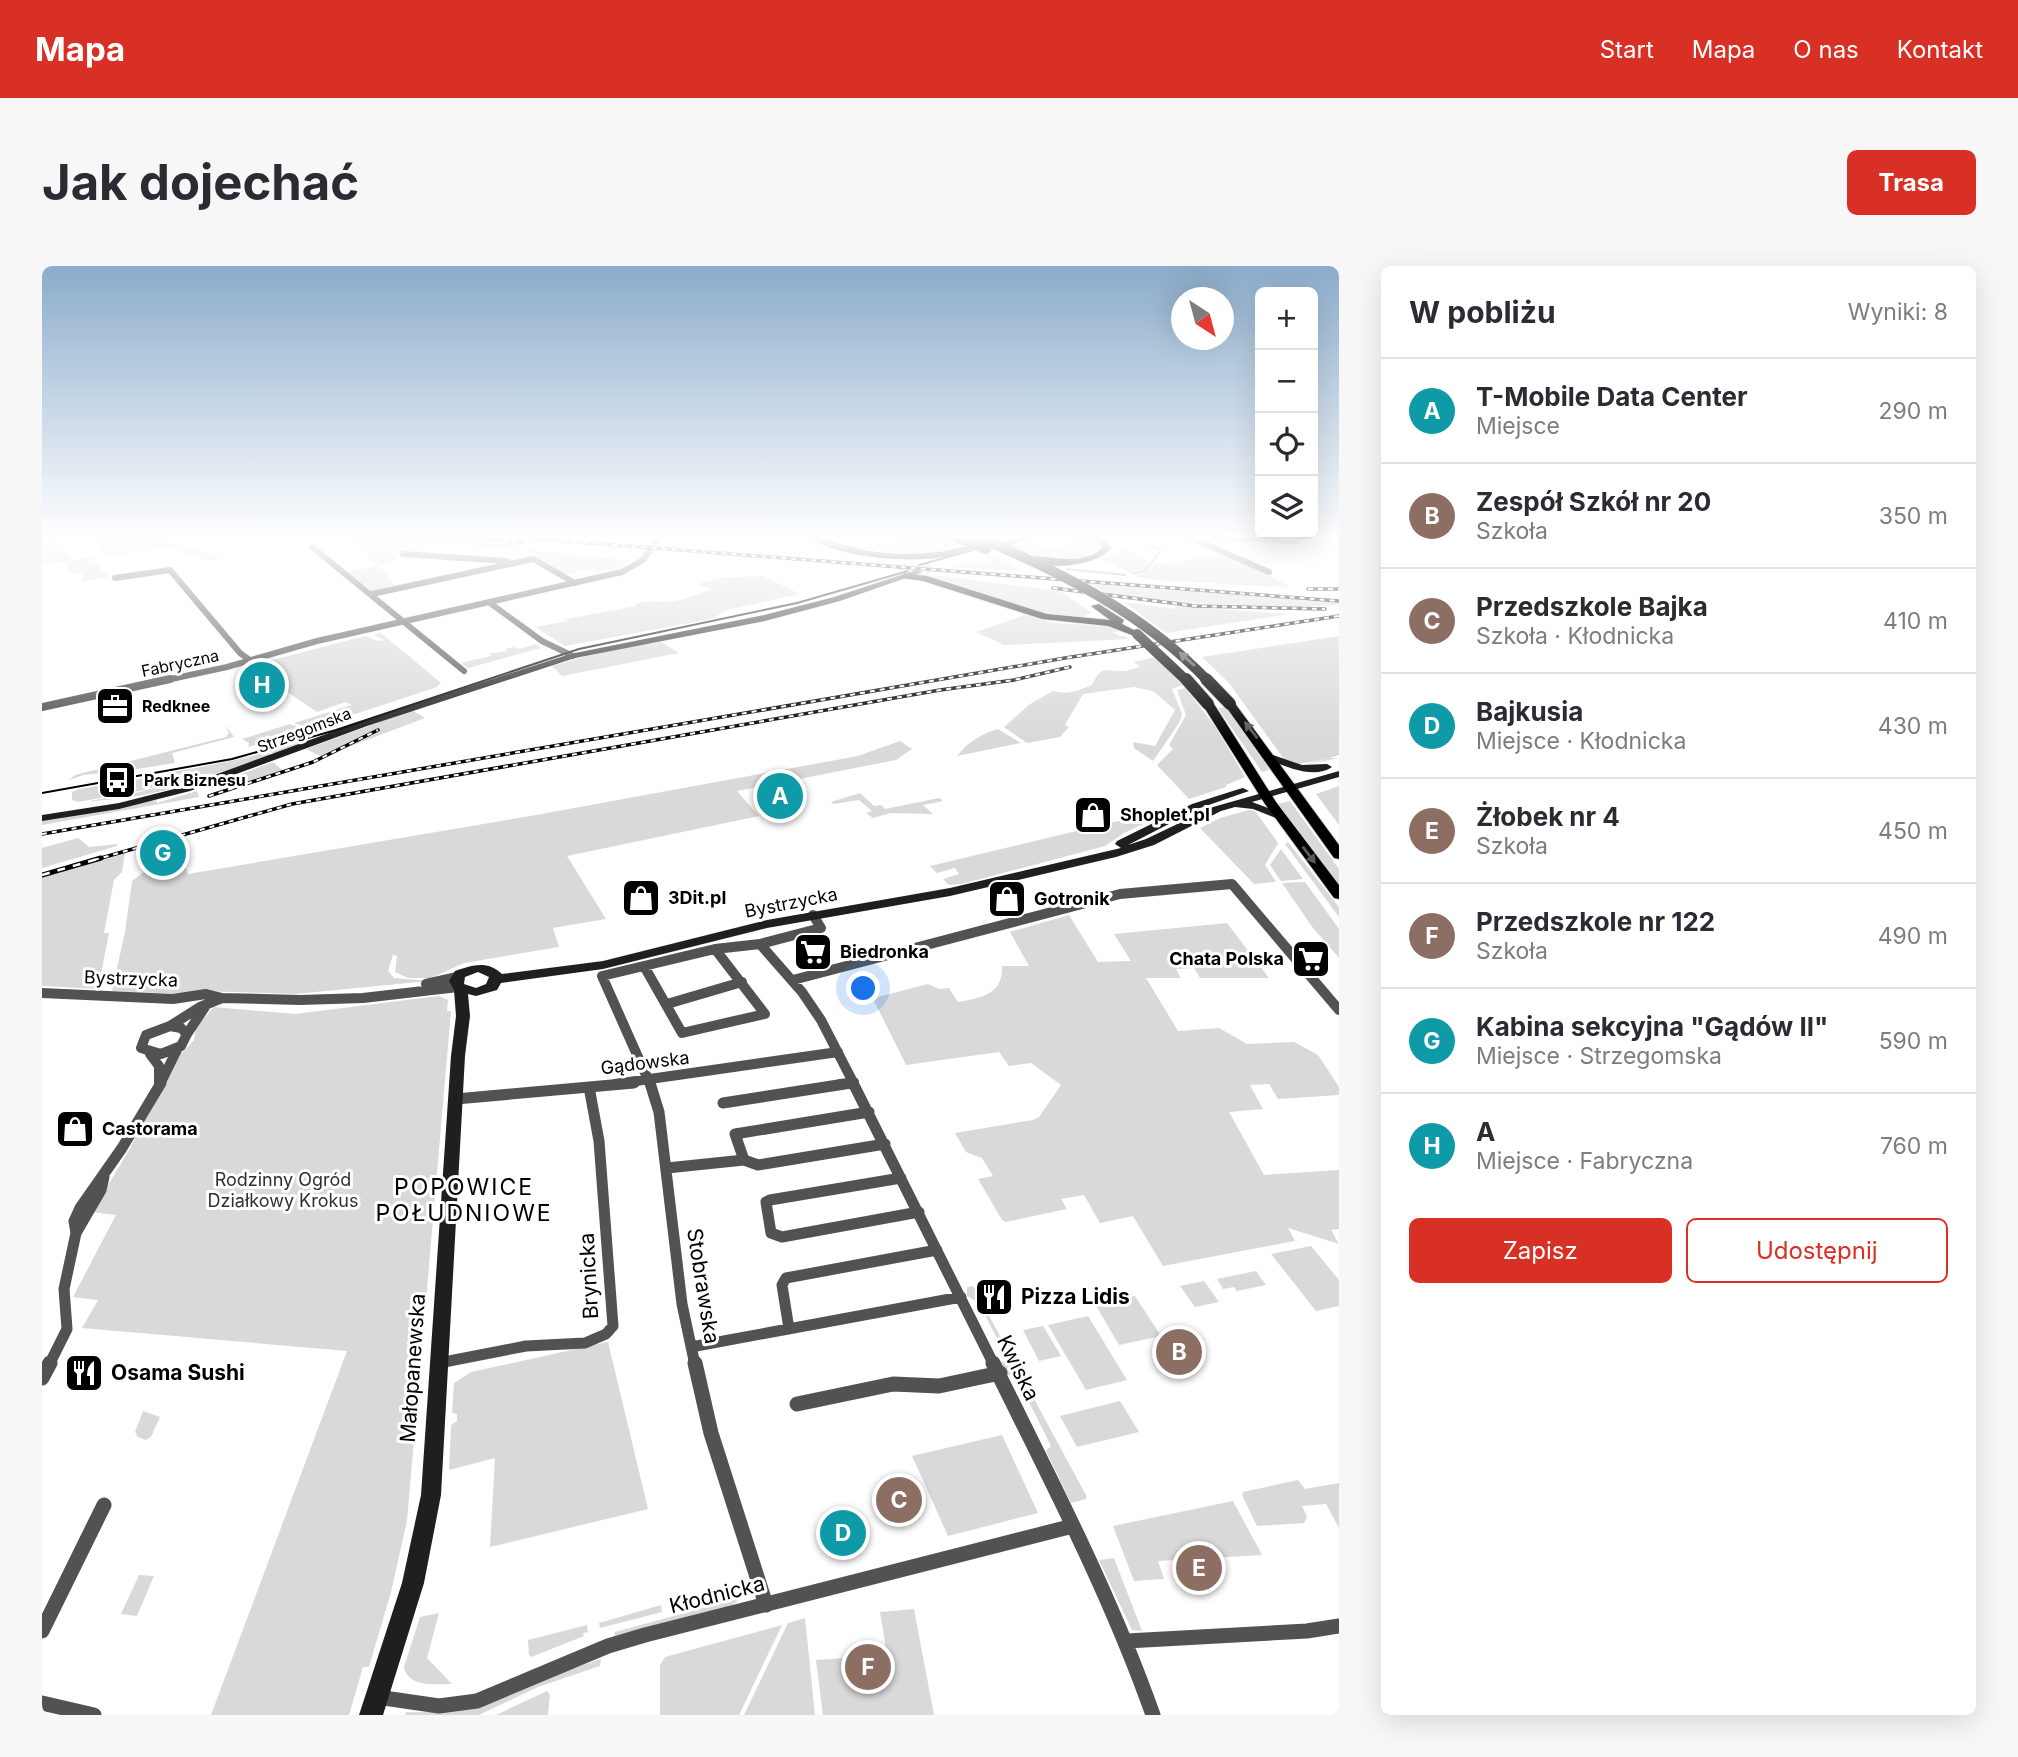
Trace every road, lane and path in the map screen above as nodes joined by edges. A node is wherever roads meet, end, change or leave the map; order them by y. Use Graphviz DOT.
graph roads {
  1 [pos="199,605"];
  2 [pos="385,605"];
  3 [pos="482,605"];
  4 [pos="492,605"];
  5 [pos="812,605"];
  6 [pos="1003,605"];
  7 [pos="1112,605"];
  8 [pos="1096,606"];
  9 [pos="405,621"];
  10 [pos="1081,621"];
  11 [pos="1137,634"];
  12 [pos="573,656"];
  13 [pos="251,661"];
  14 [pos="464,671"];
  15 [pos="42,707"];
  16 [pos="1270,757"];
  17 [pos="1333,765"];
  18 [pos="1339,774"];
  19 [pos="1288,783"];
  20 [pos="1263,790"];
  21 [pos="154,797"];
  22 [pos="1231,805"];
  23 [pos="42,811"];
  24 [pos="1280,816"];
  25 [pos="42,818"];
  26 [pos="1161,831"];
  27 [pos="1339,855"];
  28 [pos="1339,895"];
  29 [pos="813,915"];
  30 [pos="760,944"];
  31 [pos="715,949"];
  32 [pos="644,966"];
  33 [pos="497,979"];
  34 [pos="793,980"];
  35 [pos="742,982"];
  36 [pos="458,985"];
  37 [pos="482,992"];
  38 [pos="42,993"];
  39 [pos="222,998"];
  40 [pos="207,1004"];
  41 [pos="667,1004"];
  42 [pos="1339,1010"];
  43 [pos="463,1016"];
  44 [pos="170,1026"];
  45 [pos="187,1034"];
  46 [pos="178,1048"];
  47 [pos="838,1052"];
  48 [pos="150,1054"];
  49 [pos="651,1081"];
  50 [pos="854,1082"];
  51 [pos="159,1084"];
  52 [pos="589,1087"];
  53 [pos="456,1099"];
  54 [pos="723,1103"];
  55 [pos="869,1112"];
  56 [pos="885,1144"];
  57 [pos="744,1160"];
  58 [pos="667,1168"];
  59 [pos="901,1178"];
  60 [pos="919,1212"];
  61 [pos="937,1250"];
  62 [pos="961,1297"];
  63 [pos="789,1329"];
  64 [pos="691,1347"];
  65 [pos="439,1363"];
  66 [pos="1000,1373"];
  67 [pos="42,1378"];
  68 [pos="797,1404"];
  69 [pos="104,1505"];
  70 [pos="1073,1526"];
  71 [pos="766,1605"];
  72 [pos="1339,1626"];
  73 [pos="42,1630"];
  74 [pos="1127,1641"];
  75 [pos="42,1703"];
  76 [pos="374,1706"];
  77 [pos="94,1715"];
  78 [pos="1153,1715"];
  1 -- 13 [label="street"];
  2 -- 9 [label="street"];
  3 -- 9 [label="street, Fabryczna"];
  4 -- 12 [label="street"];
  5 -- 12 [label="street, Strzegomska"];
  6 -- 10 [label="main road"];
  16 -- 7 [label="main road, one-way, bridge"];
  8 -- 10 [label="main road"];
  8 -- 11 [label="main road"];
  9 -- 13 [label="street, Fabryczna"];
  9 -- 14 [label="street"];
  10 -- 11 [label="main road"];
  11 -- 20 [label="main road, bridge"];
  12 -- 21 [label="street, Strzegomska"];
  13 -- 15 [label="street, Fabryczna"];
  16 -- 17 [label="street"];
  16 -- 19 [label="main road"];
  17 -- 19 [label="street, Bystrzycka"];
  18 -- 19 [label="street, Bystrzycka"];
  19 -- 20 [label="street, Bystrzycka"];
  19 -- 27 [label="main road"];
  20 -- 22 [label="street, Bystrzycka"];
  20 -- 24 [label="main road"];
  20 -- 26 [label="street, Bystrzycka"];
  21 -- 23 [label="street"];
  21 -- 25 [label="street, Strzegomska"];
  22 -- 24 [label="street"];
  22 -- 26 [label="street, Bystrzycka"];
  24 -- 28 [label="main road, one-way"];
  26 -- 29 [label="street, Bystrzycka"];
  29 -- 30 [label="street"];
  29 -- 33 [label="street, Bystrzycka"];
  30 -- 31 [label="street"];
  30 -- 34 [label="street, Kwiska"];
  31 -- 32 [label="street"];
  31 -- 35 [label="street"];
  32 -- 41 [label="street"];
  32 -- 49 [label="street, Stobrawska"];
  33 -- 36 [label="street"];
  33 -- 37 [label="street"];
  34 -- 42 [label="street"];
  34 -- 47 [label="street, Kwiska"];
  35 -- 41 [label="street"];
  35 -- 41 [label="street"];
  36 -- 37 [label="street"];
  36 -- 39 [label="street, Bystrzycka"];
  36 -- 43 [label="street, Małopanewska"];
  37 -- 43 [label="street"];
  38 -- 39 [label="street, Bystrzycka"];
  39 -- 40 [label="street"];
  40 -- 44 [label="street"];
  40 -- 45 [label="street"];
  43 -- 53 [label="street, Małopanewska"];
  44 -- 45 [label="street"];
  44 -- 48 [label="street"];
  45 -- 46 [label="street"];
  46 -- 48 [label="street"];
  46 -- 51 [label="street"];
  47 -- 49 [label="street, Gądowska"];
  47 -- 50 [label="street, Kwiska"];
  48 -- 51 [label="street"];
  49 -- 52 [label="street, Gądowska"];
  49 -- 58 [label="street, Stobrawska"];
  50 -- 54 [label="street"];
  50 -- 55 [label="street, Kwiska"];
  51 -- 67 [label="street"];
  52 -- 53 [label="street, Gądowska"];
  52 -- 65 [label="street, Brynicka"];
  53 -- 65 [label="street, Małopanewska"];
  55 -- 56 [label="street, Kwiska"];
  55 -- 57 [label="street"];
  56 -- 57 [label="street"];
  56 -- 59 [label="street, Kwiska"];
  57 -- 58 [label="street"];
  58 -- 64 [label="street, Stobrawska"];
  59 -- 60 [label="street, Kwiska"];
  59 -- 60 [label="street"];
  60 -- 61 [label="street, Kwiska"];
  61 -- 62 [label="street, Kwiska"];
  61 -- 63 [label="street"];
  62 -- 63 [label="street"];
  62 -- 66 [label="street, Kwiska"];
  63 -- 64 [label="street"];
  64 -- 71 [label="street, Stobrawska"];
  65 -- 76 [label="street, Małopanewska"];
  66 -- 68 [label="street"];
  66 -- 70 [label="street, Kwiska"];
  69 -- 73 [label="street"];
  70 -- 71 [label="street, Kłodnicka"];
  70 -- 74 [label="street, Kwiska"];
  71 -- 76 [label="street, Kłodnicka"];
  72 -- 74 [label="street"];
  74 -- 78 [label="street, Kwiska"];
  75 -- 77 [label="street"];
}
